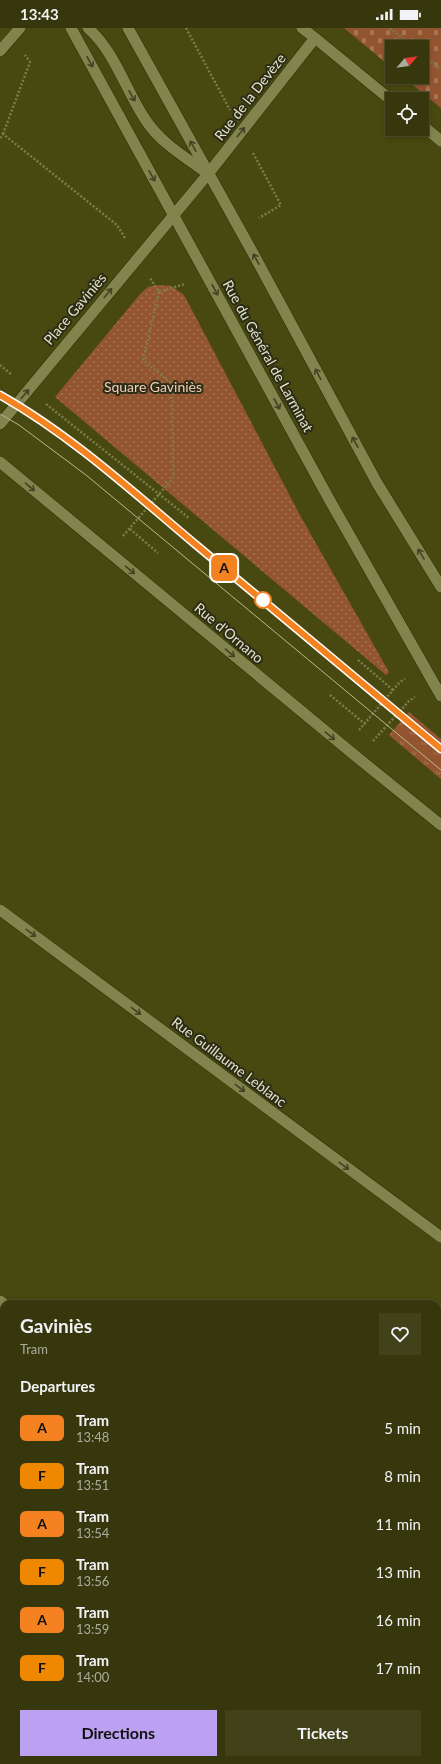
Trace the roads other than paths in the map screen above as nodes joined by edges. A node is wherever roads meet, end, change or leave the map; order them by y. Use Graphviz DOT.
graph roads {
  1 [pos="20,28"];
  2 [pos="71,28"];
  3 [pos="88,28"];
  4 [pos="128,28"];
  5 [pos="302,28"];
  6 [pos="315,38"];
  7 [pos="0,51"];
  8 [pos="385,95"];
  9 [pos="429,131"];
  10 [pos="441,141"];
  11 [pos="208,174"];
  12 [pos="173,214"];
  13 [pos="0,424"];
  14 [pos="0,462"];
  15 [pos="441,587"];
  16 [pos="441,696"];
  17 [pos="441,825"];
  18 [pos="0,910"];
  19 [pos="441,1238"];
  1 -- 7 [label="street"];
  2 -- 12 [label="street, Rue du Général de Larminat, one-way"];
  3 -- 11 [label="street, one-way"];
  11 -- 4 [label="street, one-way"];
  5 -- 6 [label="street"];
  6 -- 8 [label="street"];
  11 -- 6 [label="street, Rue de la Devèze, one-way"];
  9 -- 10 [label="street"];
  11 -- 12 [label="street, Rue de la Devèze"];
  15 -- 11 [label="street, one-way"];
  13 -- 12 [label="street, Place Gaviniès, one-way"];
  12 -- 16 [label="street, Rue du Général de Larminat, one-way"];
  14 -- 17 [label="street, Rue d'Ornano, one-way"];
  18 -- 19 [label="street, Rue Guillaume Leblanc, one-way"];
}
